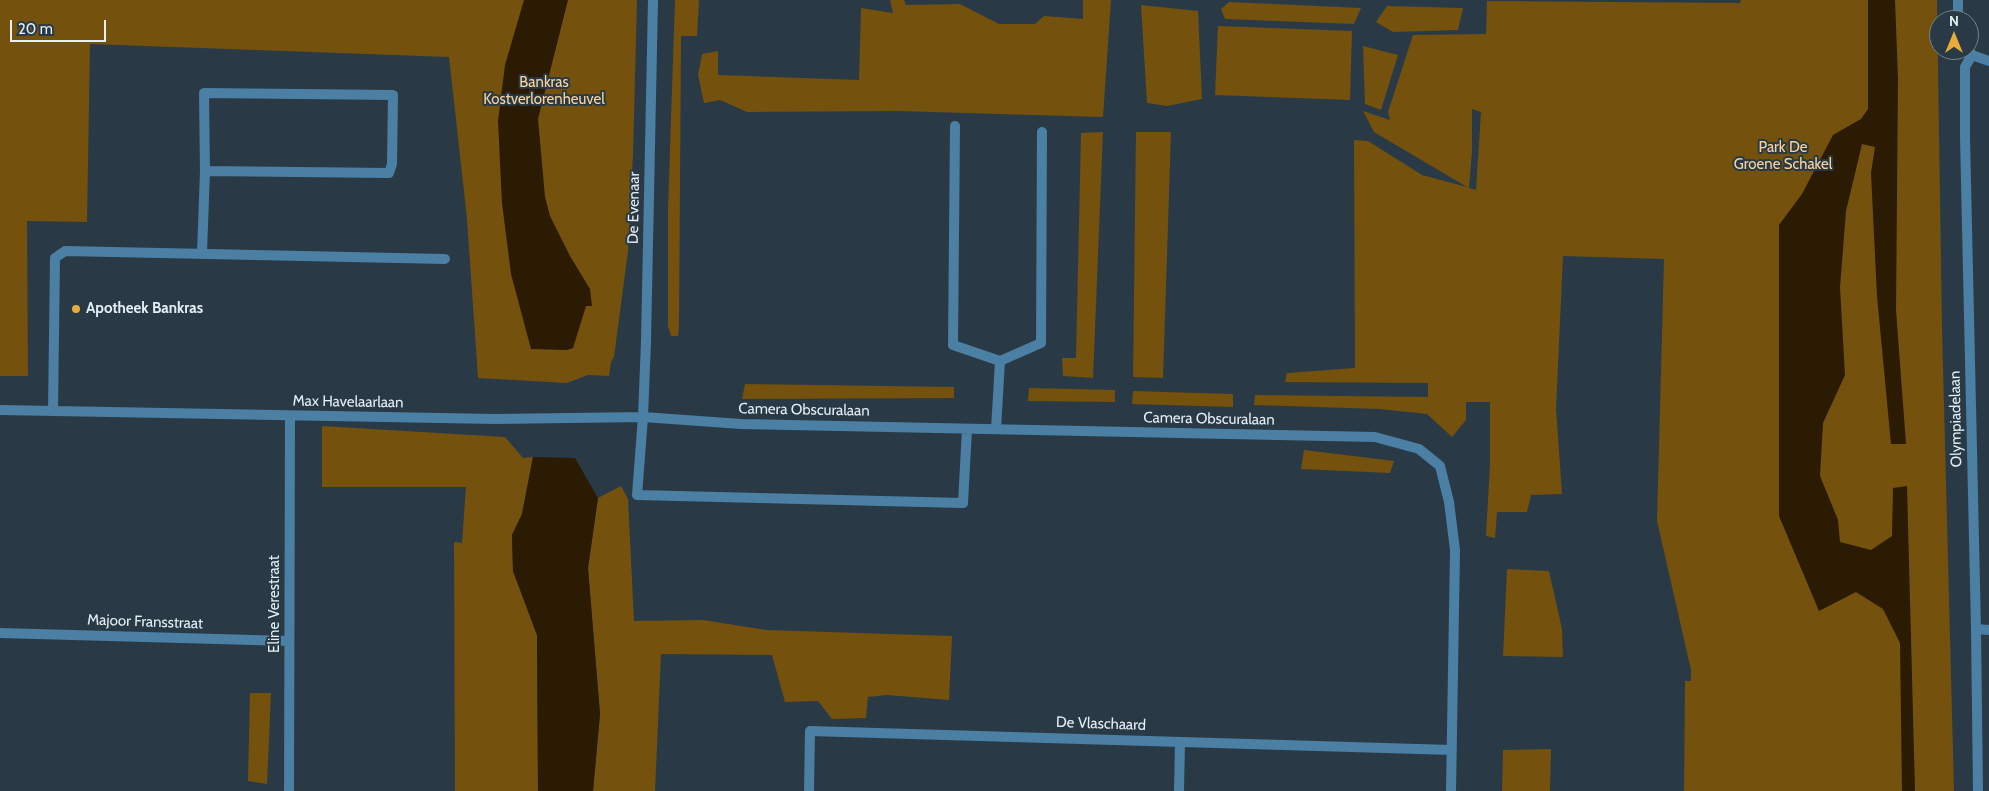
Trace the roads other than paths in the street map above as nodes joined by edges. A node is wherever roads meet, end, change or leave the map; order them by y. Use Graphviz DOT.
graph roads {
  1 [pos="653,0"];
  2 [pos="1968,60"];
  3 [pos="955,126"];
  4 [pos="1042,132"];
  5 [pos="205,171"];
  6 [pos="202,254"];
  7 [pos="445,259"];
  8 [pos="1000,361"];
  9 [pos="0,410"];
  10 [pos="53,411"];
  11 [pos="290,416"];
  12 [pos="643,417"];
  13 [pos="967,428"];
  14 [pos="996,429"];
  15 [pos="1976,630"];
  16 [pos="1989,630"];
  17 [pos="0,633"];
  18 [pos="289,641"];
  19 [pos="1180,742"];
  20 [pos="1452,750"];
  21 [pos="289,791"];
  22 [pos="809,791"];
  23 [pos="1179,791"];
  24 [pos="1451,791"];
  25 [pos="1978,791"];
  1 -- 12 [label="street, De Evenaar"];
  2 -- 15 [label="street, Olympiadelaan"];
  3 -- 8 [label="street"];
  4 -- 8 [label="street"];
  5 -- 5 [label="street"];
  5 -- 6 [label="street"];
  6 -- 7 [label="street"];
  6 -- 10 [label="street"];
  8 -- 14 [label="street"];
  9 -- 10 [label="street, Max Havelaarlaan"];
  10 -- 11 [label="street, Max Havelaarlaan"];
  11 -- 12 [label="street, Max Havelaarlaan"];
  11 -- 18 [label="street, Eline Verestraat"];
  12 -- 13 [label="street, Camera Obscuralaan"];
  12 -- 13 [label="street, De Evenaar"];
  13 -- 14 [label="street, Camera Obscuralaan"];
  14 -- 20 [label="street, Camera Obscuralaan"];
  15 -- 16 [label="street"];
  15 -- 25 [label="street, Olympiadelaan"];
  17 -- 18 [label="street, Majoor Fransstraat"];
  18 -- 21 [label="street, Eline Verestraat"];
  19 -- 20 [label="street, De Vlaschaard"];
  19 -- 22 [label="street, De Vlaschaard"];
  19 -- 23 [label="street"];
  20 -- 24 [label="street, Camera Obscuralaan"];
}
